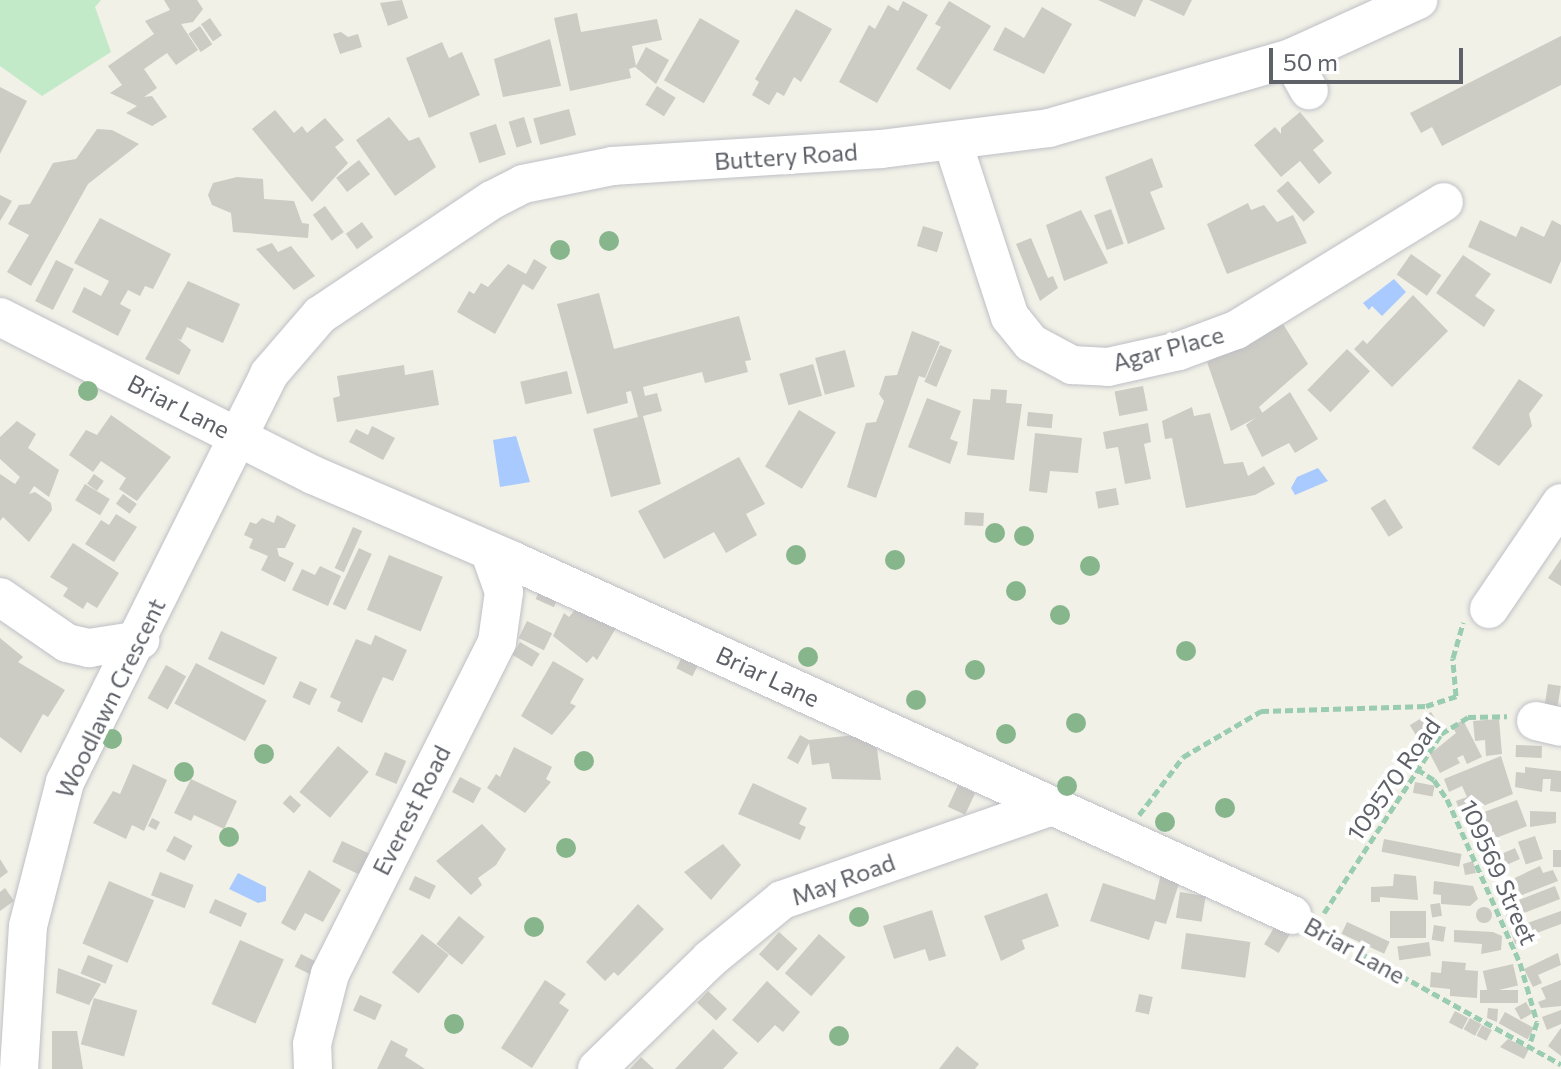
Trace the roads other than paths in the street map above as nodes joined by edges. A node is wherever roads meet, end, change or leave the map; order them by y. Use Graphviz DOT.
graph roads {
  1 [pos="1418,0"];
  2 [pos="953,143"];
  3 [pos="1444,202"];
  4 [pos="0,317"];
  5 [pos="238,437"];
  6 [pos="1561,503"];
  7 [pos="490,553"];
  8 [pos="0,597"];
  9 [pos="1489,609"];
  10 [pos="140,640"];
  11 [pos="1049,807"];
  12 [pos="1303,921"];
  13 [pos="19,1069"];
  14 [pos="313,1069"];
  15 [pos="597,1069"];
  1 -- 2 [label="street, Buttery Road"];
  2 -- 3 [label="street, Agar Place"];
  2 -- 5 [label="street, Buttery Road"];
  4 -- 5 [label="street, Briar Lane"];
  5 -- 7 [label="street, Briar Lane"];
  5 -- 10 [label="street, Woodlawn Crescent"];
  6 -- 9 [label="street"];
  7 -- 11 [label="street, Briar Lane"];
  7 -- 14 [label="street, Everest Road"];
  8 -- 10 [label="street"];
  10 -- 13 [label="street, Woodlawn Crescent"];
  11 -- 12 [label="street, Briar Lane"];
  11 -- 15 [label="street, May Road"];
}
